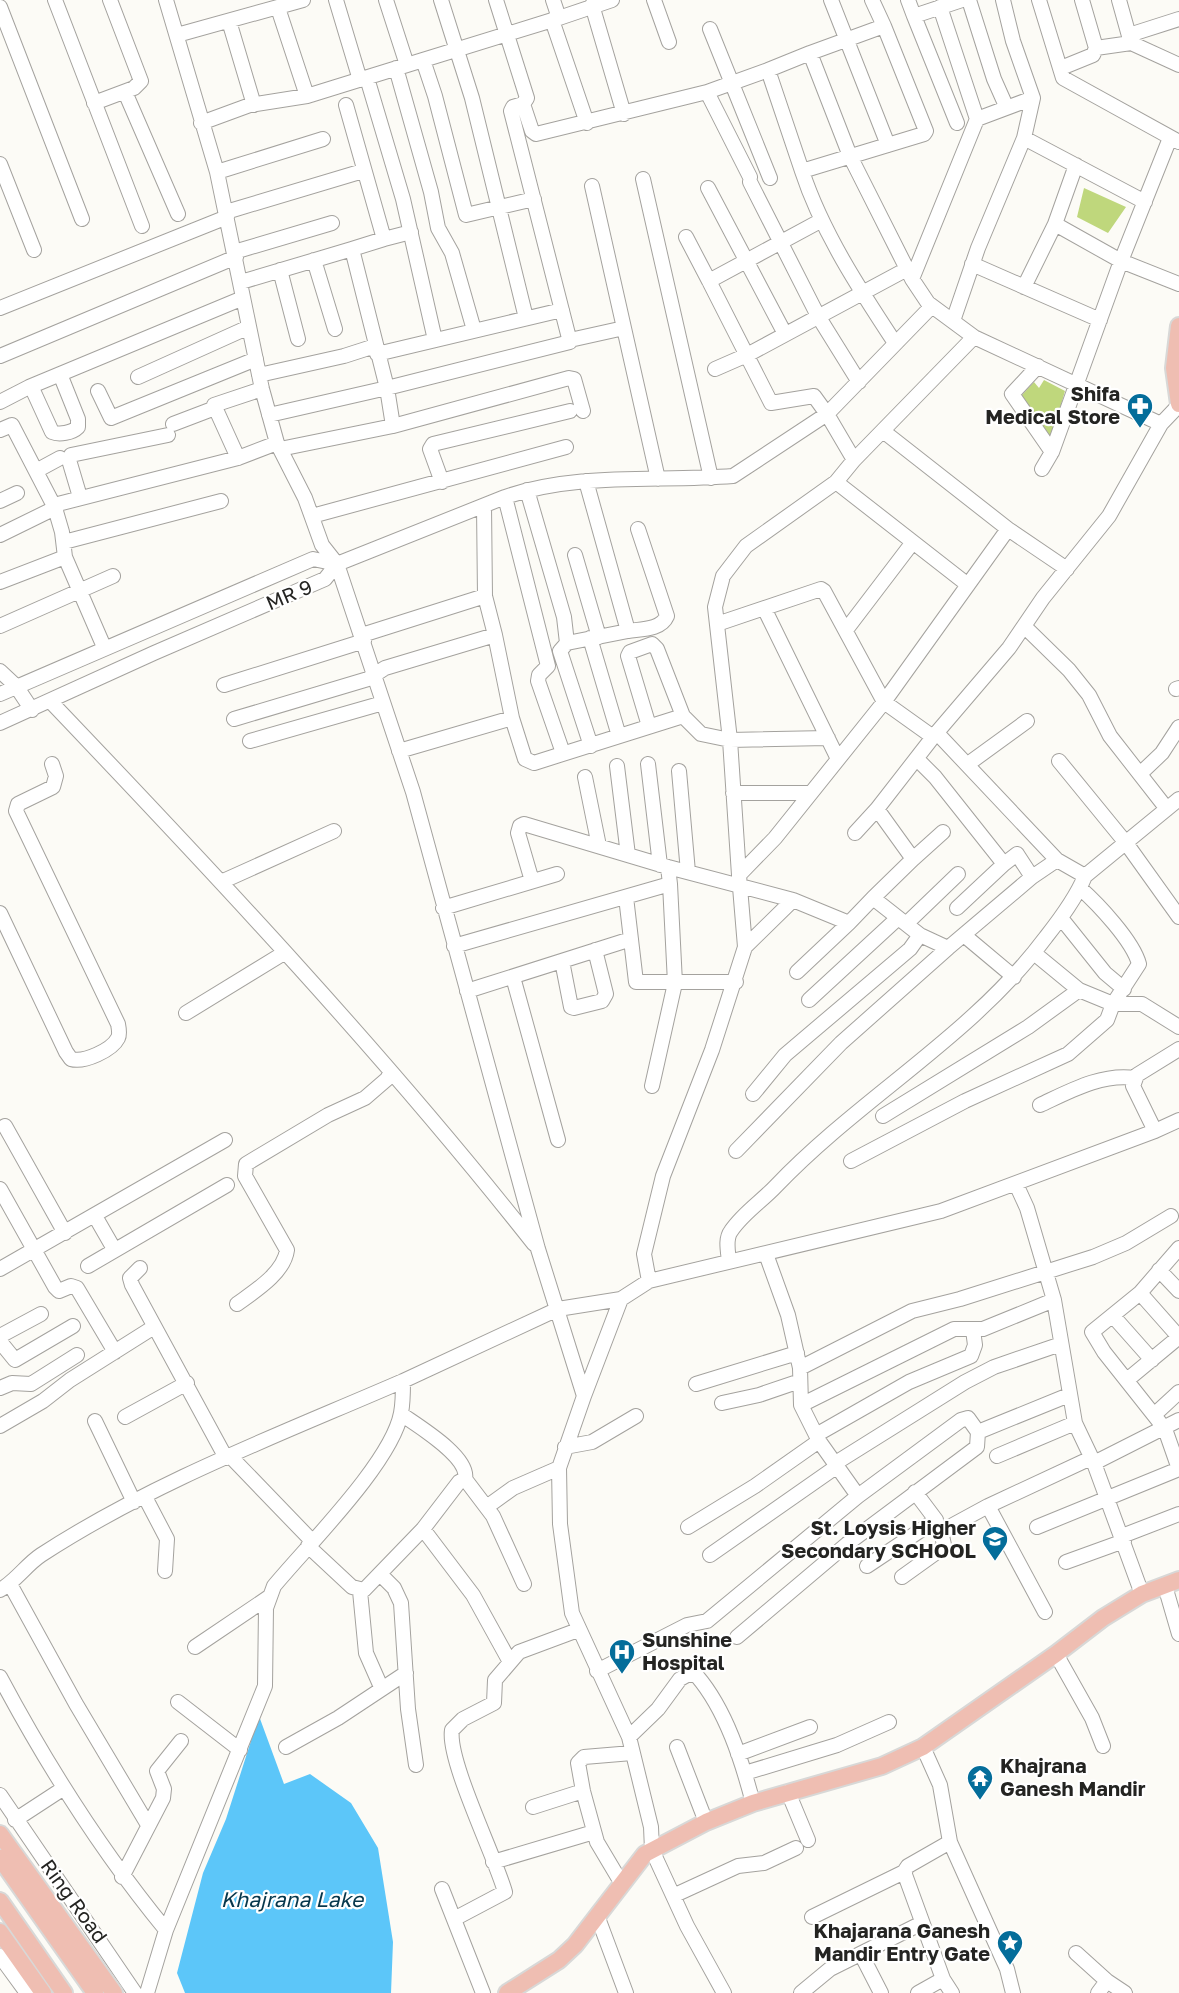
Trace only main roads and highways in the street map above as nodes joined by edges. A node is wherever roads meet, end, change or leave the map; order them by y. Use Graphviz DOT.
graph roads {
  1 [pos="1179,326"];
  2 [pos="1179,404"];
  3 [pos="1172,1583"];
  4 [pos="2,1837"];
  5 [pos="0,1858"];
  6 [pos="0,1901"];
  7 [pos="0,1932"];
  8 [pos="43,1993"];
  9 [pos="64,1993"];
  10 [pos="95,1993"];
  11 [pos="114,1993"];
  12 [pos="507,1993"];
  1 -- 2 [label="main road"];
  3 -- 12 [label="main road"];
  4 -- 11 [label="main road, Ring Road"];
  5 -- 10 [label="main road, Ring Road"];
  6 -- 9 [label="main road"];
  7 -- 8 [label="main road"];
}
